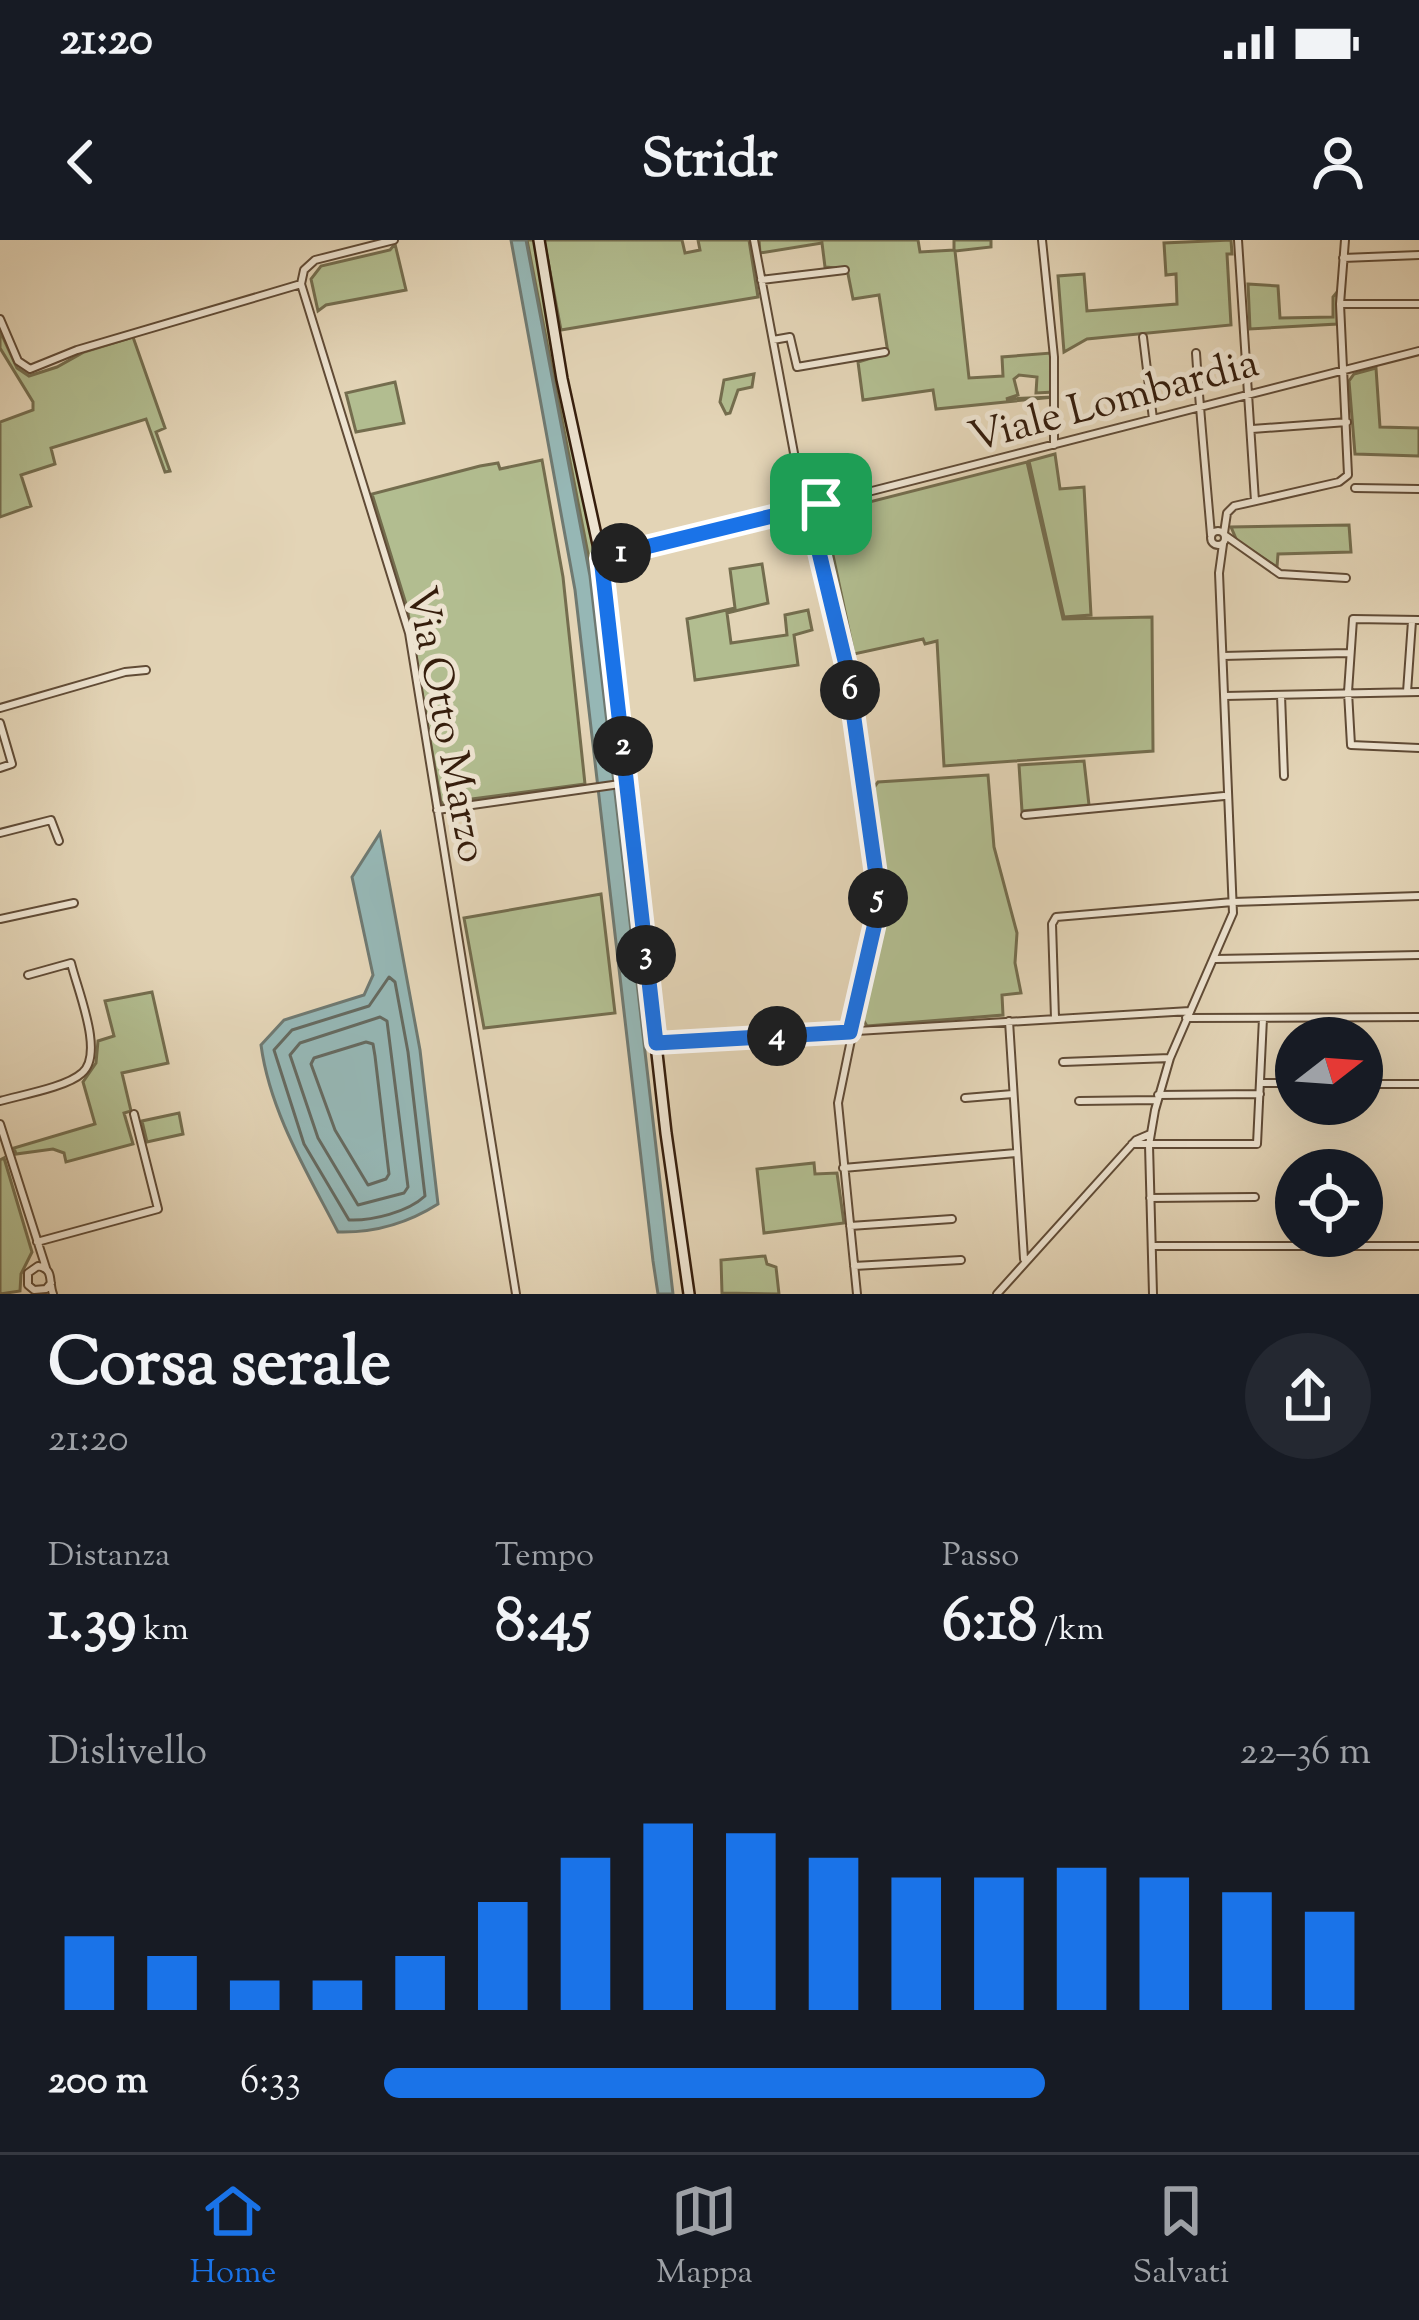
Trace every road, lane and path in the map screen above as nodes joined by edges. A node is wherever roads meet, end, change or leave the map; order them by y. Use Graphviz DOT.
graph roads {
  1 [pos="394,240"];
  2 [pos="538,240"];
  3 [pos="754,240"];
  4 [pos="1042,240"];
  5 [pos="1238,240"];
  6 [pos="1345,240"];
  7 [pos="1419,255"];
  8 [pos="1343,259"];
  9 [pos="845,270"];
  10 [pos="761,280"];
  11 [pos="301,284"];
  12 [pos="1340,304"];
  13 [pos="1419,304"];
  14 [pos="0,319"];
  15 [pos="1143,337"];
  16 [pos="773,340"];
  17 [pos="1419,351"];
  18 [pos="885,352"];
  19 [pos="1196,353"];
  20 [pos="1344,368"];
  21 [pos="1250,394"];
  22 [pos="1200,406"];
  23 [pos="1153,419"];
  24 [pos="1347,422"];
  25 [pos="1252,429"];
  26 [pos="1054,445"];
  27 [pos="1355,488"];
  28 [pos="1419,489"];
  29 [pos="1255,501"];
  30 [pos="809,507"];
  31 [pos="1220,539"];
  32 [pos="601,558"];
  33 [pos="1346,578"];
  34 [pos="1416,621"];
  35 [pos="1348,653"];
  36 [pos="1223,656"];
  37 [pos="146,670"];
  38 [pos="1348,692"];
  39 [pos="1407,692"];
  40 [pos="1419,692"];
  41 [pos="1281,694"];
  42 [pos="1225,696"];
  43 [pos="0,708"];
  44 [pos="0,723"];
  45 [pos="1419,748"];
  46 [pos="0,768"];
  47 [pos="1284,776"];
  48 [pos="622,784"];
  49 [pos="1226,796"];
  50 [pos="437,810"];
  51 [pos="1024,815"];
  52 [pos="0,833"];
  53 [pos="58,841"];
  54 [pos="1419,896"];
  55 [pos="1233,902"];
  56 [pos="74,903"];
  57 [pos="0,919"];
  58 [pos="1419,956"];
  59 [pos="1215,959"];
  60 [pos="28,976"];
  61 [pos="1188,1015"];
  62 [pos="1419,1017"];
  63 [pos="1055,1018"];
  64 [pos="1264,1018"];
  65 [pos="1009,1021"];
  66 [pos="850,1032"];
  67 [pos="656,1043"];
  68 [pos="1170,1058"];
  69 [pos="1063,1062"];
  70 [pos="1261,1083"];
  71 [pos="1275,1083"];
  72 [pos="1383,1084"];
  73 [pos="1419,1084"];
  74 [pos="1013,1094"];
  75 [pos="1260,1094"];
  76 [pos="964,1098"];
  77 [pos="1158,1098"];
  78 [pos="0,1101"];
  79 [pos="1079,1101"];
  80 [pos="134,1114"];
  81 [pos="0,1124"];
  82 [pos="1150,1134"];
  83 [pos="1132,1144"];
  84 [pos="1149,1145"];
  85 [pos="1016,1153"];
  86 [pos="843,1168"];
  87 [pos="1255,1197"];
  88 [pos="1150,1198"];
  89 [pos="952,1219"];
  90 [pos="850,1226"];
  91 [pos="37,1245"];
  92 [pos="1152,1246"];
  93 [pos="1419,1246"];
  94 [pos="1024,1259"];
  95 [pos="961,1260"];
  96 [pos="854,1266"];
  97 [pos="46,1268"];
  98 [pos="31,1270"];
  99 [pos="27,1281"];
  100 [pos="51,1283"];
  101 [pos="42,1293"];
  102 [pos="22,1294"];
  103 [pos="516,1294"];
  104 [pos="689,1294"];
  105 [pos="857,1294"];
  106 [pos="997,1294"];
  107 [pos="1153,1294"];
  1 -- 11 [label="street"];
  2 -- 32 [label="street"];
  3 -- 10 [label="street"];
  4 -- 26 [label="street"];
  5 -- 21 [label="street"];
  6 -- 8 [label="street"];
  7 -- 8 [label="street"];
  8 -- 12 [label="street"];
  9 -- 10 [label="street"];
  10 -- 16 [label="street"];
  11 -- 14 [label="street"];
  11 -- 50 [label="street, Via Otto Marzo"];
  12 -- 13 [label="street"];
  12 -- 20 [label="street"];
  15 -- 23 [label="street"];
  16 -- 18 [label="street"];
  16 -- 30 [label="street"];
  17 -- 20 [label="street, Viale Lombardia"];
  19 -- 22 [label="street"];
  20 -- 21 [label="street, Viale Lombardia"];
  20 -- 24 [label="street"];
  21 -- 22 [label="street, Viale Lombardia"];
  21 -- 25 [label="street"];
  22 -- 23 [label="street, Viale Lombardia"];
  22 -- 31 [label="street"];
  23 -- 26 [label="street, Viale Lombardia"];
  24 -- 25 [label="street"];
  24 -- 29 [label="street"];
  25 -- 29 [label="street"];
  26 -- 30 [label="street, Viale Lombardia"];
  27 -- 28 [label="street"];
  29 -- 31 [label="street"];
  30 -- 32 [label="street, Viale Lombardia"];
  30 -- 66 [label="street"];
  31 -- 33 [label="street"];
  31 -- 36 [label="street"];
  32 -- 48 [label="street"];
  34 -- 35 [label="street"];
  34 -- 39 [label="street"];
  35 -- 36 [label="street"];
  35 -- 38 [label="street"];
  36 -- 42 [label="street"];
  37 -- 43 [label="street"];
  38 -- 39 [label="street"];
  38 -- 41 [label="street"];
  38 -- 45 [label="street"];
  39 -- 40 [label="street"];
  41 -- 42 [label="street"];
  41 -- 47 [label="street"];
  42 -- 49 [label="street"];
  44 -- 46 [label="street"];
  48 -- 50 [label="street"];
  48 -- 67 [label="street"];
  49 -- 51 [label="street"];
  49 -- 55 [label="street"];
  50 -- 103 [label="street, Via Otto Marzo"];
  52 -- 53 [label="street"];
  54 -- 55 [label="street"];
  55 -- 59 [label="street"];
  55 -- 63 [label="street"];
  56 -- 57 [label="street"];
  58 -- 59 [label="street"];
  59 -- 61 [label="street"];
  60 -- 78 [label="street"];
  61 -- 63 [label="street"];
  61 -- 64 [label="street"];
  61 -- 68 [label="street"];
  62 -- 64 [label="street"];
  63 -- 65 [label="street"];
  64 -- 70 [label="street"];
  65 -- 66 [label="street"];
  65 -- 74 [label="street"];
  66 -- 67 [label="street"];
  66 -- 86 [label="street"];
  67 -- 104 [label="street"];
  68 -- 69 [label="street"];
  68 -- 77 [label="street"];
  70 -- 71 [label="street"];
  70 -- 75 [label="street"];
  72 -- 73 [label="street"];
  74 -- 76 [label="street"];
  74 -- 85 [label="street"];
  75 -- 77 [label="street"];
  75 -- 84 [label="street"];
  77 -- 79 [label="street"];
  77 -- 82 [label="street"];
  80 -- 91 [label="street"];
  81 -- 91 [label="street"];
  82 -- 83 [label="street"];
  82 -- 84 [label="street"];
  83 -- 84 [label="street"];
  83 -- 94 [label="street"];
  84 -- 88 [label="street"];
  85 -- 86 [label="street"];
  85 -- 94 [label="street"];
  86 -- 90 [label="street"];
  87 -- 88 [label="street"];
  88 -- 92 [label="street"];
  89 -- 90 [label="street"];
  90 -- 96 [label="street"];
  91 -- 97 [label="street"];
  91 -- 98 [label="street"];
  92 -- 93 [label="street"];
  92 -- 107 [label="street"];
  94 -- 106 [label="street"];
  95 -- 96 [label="street"];
  96 -- 105 [label="street"];
  97 -- 98 [label="street"];
  97 -- 100 [label="street"];
  98 -- 99 [label="street"];
  99 -- 101 [label="street"];
  99 -- 102 [label="street"];
  100 -- 101 [label="street"];
  100 -- 101 [label="street"];
}
